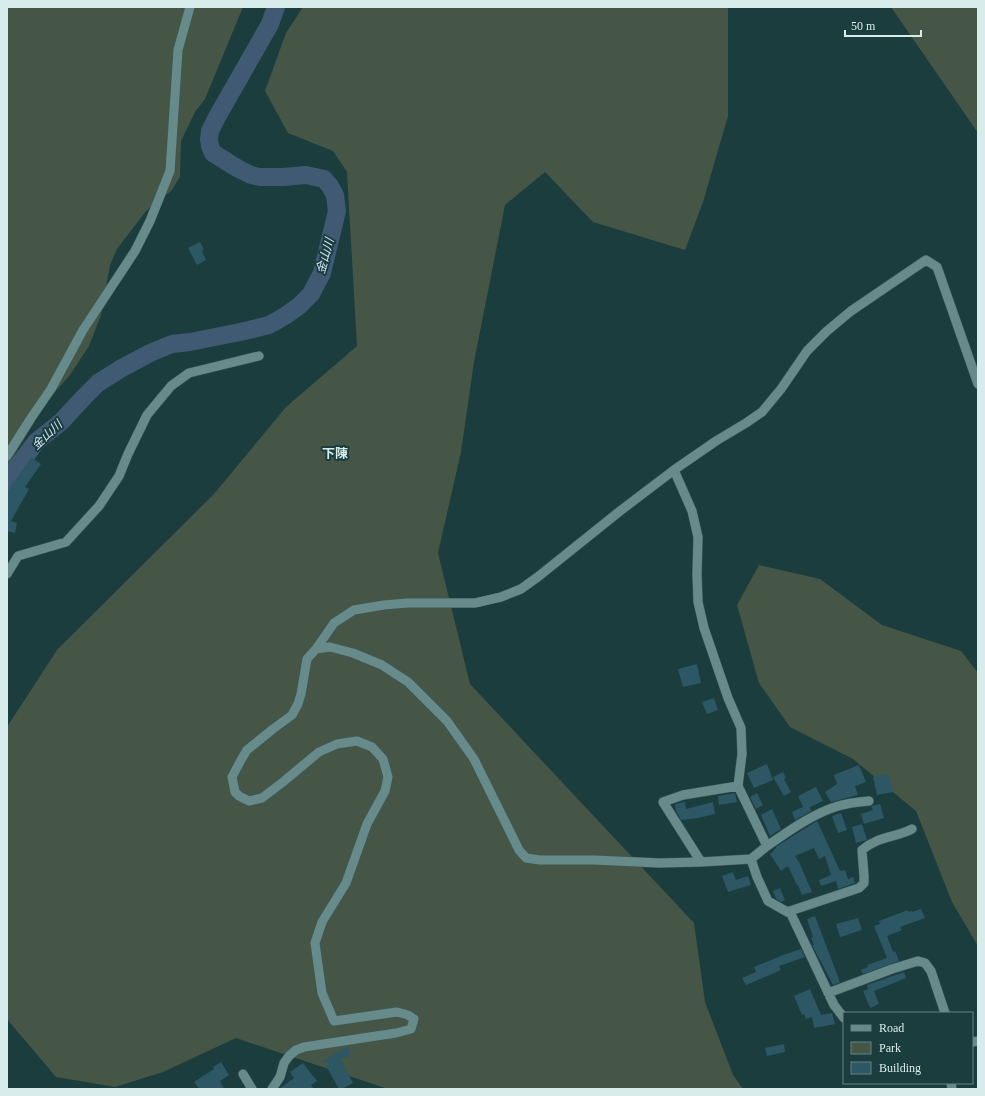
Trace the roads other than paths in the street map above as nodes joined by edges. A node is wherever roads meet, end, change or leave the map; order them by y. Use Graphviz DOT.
graph roads {
  1 [pos="190,7"];
  2 [pos="259,356"];
  3 [pos="978,384"];
  4 [pos="7,456"];
  5 [pos="674,470"];
  6 [pos="7,574"];
  7 [pos="316,649"];
  8 [pos="738,786"];
  9 [pos="869,801"];
  10 [pos="912,829"];
  11 [pos="767,846"];
  12 [pos="751,859"];
  13 [pos="701,862"];
  14 [pos="787,912"];
  15 [pos="828,993"];
  16 [pos="945,1012"];
  17 [pos="843,1017"];
  18 [pos="243,1074"];
  19 [pos="252,1089"];
  20 [pos="272,1089"];
  1 -- 4 [label="street"];
  2 -- 6 [label="street"];
  3 -- 5 [label="street"];
  5 -- 7 [label="street"];
  5 -- 8 [label="street"];
  7 -- 13 [label="street"];
  7 -- 20 [label="street"];
  8 -- 11 [label="street"];
  8 -- 13 [label="street"];
  9 -- 11 [label="street"];
  10 -- 14 [label="street"];
  11 -- 12 [label="street"];
  12 -- 13 [label="street"];
  12 -- 14 [label="street"];
  14 -- 15 [label="street"];
  15 -- 16 [label="street"];
  15 -- 17 [label="street"];
  18 -- 19 [label="street"];
}
